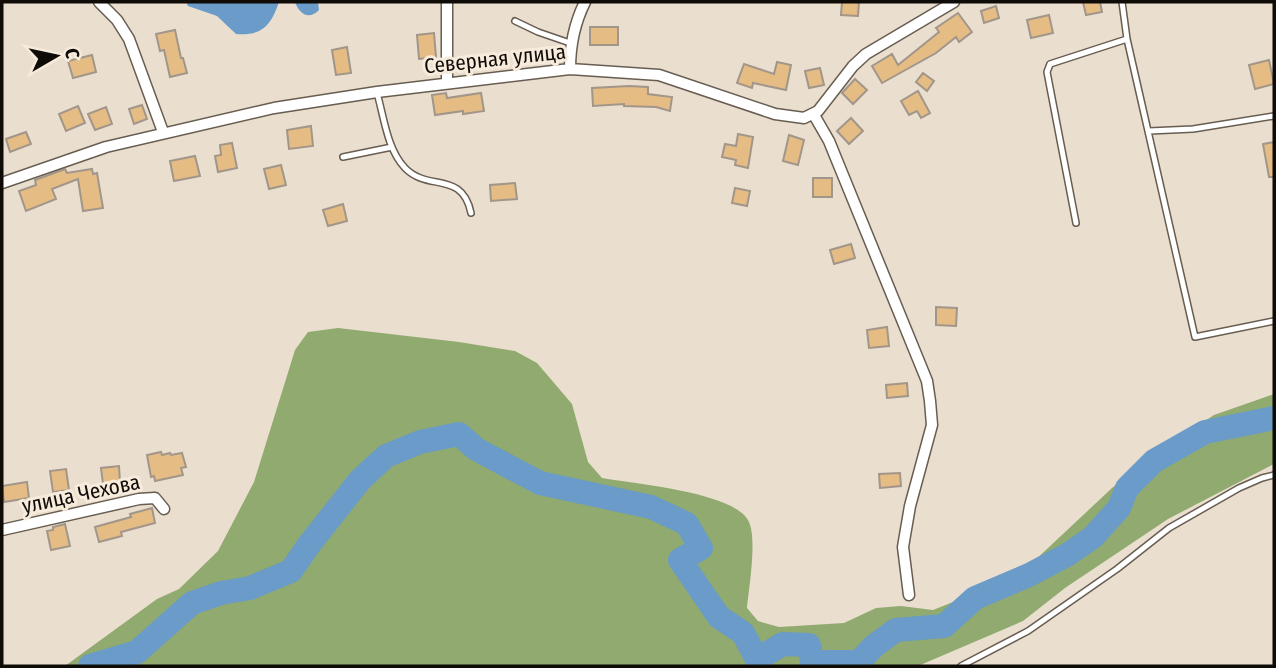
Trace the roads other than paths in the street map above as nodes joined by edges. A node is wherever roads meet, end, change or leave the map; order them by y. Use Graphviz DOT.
graph roads {
  1 [pos="99,2"];
  2 [pos="447,2"];
  3 [pos="585,2"];
  4 [pos="954,2"];
  5 [pos="1122,2"];
  6 [pos="514,21"];
  7 [pos="1127,38"];
  8 [pos="570,43"];
  9 [pos="570,69"];
  10 [pos="447,83"];
  11 [pos="377,92"];
  12 [pos="814,115"];
  13 [pos="1274,116"];
  14 [pos="1149,131"];
  15 [pos="163,132"];
  16 [pos="392,147"];
  17 [pos="343,157"];
  18 [pos="2,183"];
  19 [pos="471,213"];
  20 [pos="1076,223"];
  21 [pos="1274,321"];
  22 [pos="1274,475"];
  23 [pos="164,509"];
  24 [pos="2,530"];
  25 [pos="909,595"];
  26 [pos="961,666"];
  1 -- 15 [label="street"];
  2 -- 10 [label="street"];
  3 -- 8 [label="street"];
  4 -- 12 [label="street"];
  5 -- 7 [label="lane"];
  6 -- 8 [label="lane"];
  7 -- 14 [label="lane"];
  7 -- 20 [label="lane"];
  8 -- 9 [label="street"];
  9 -- 10 [label="street, Северная улица"];
  9 -- 12 [label="street, Северная улица"];
  10 -- 11 [label="street, Северная улица"];
  11 -- 15 [label="street, Северная улица"];
  11 -- 16 [label="lane"];
  12 -- 25 [label="street"];
  13 -- 14 [label="lane"];
  14 -- 21 [label="lane"];
  15 -- 18 [label="street, Северная улица"];
  16 -- 17 [label="lane"];
  16 -- 19 [label="lane"];
  22 -- 26 [label="lane"];
  23 -- 24 [label="street, улица Чехова"];
}
